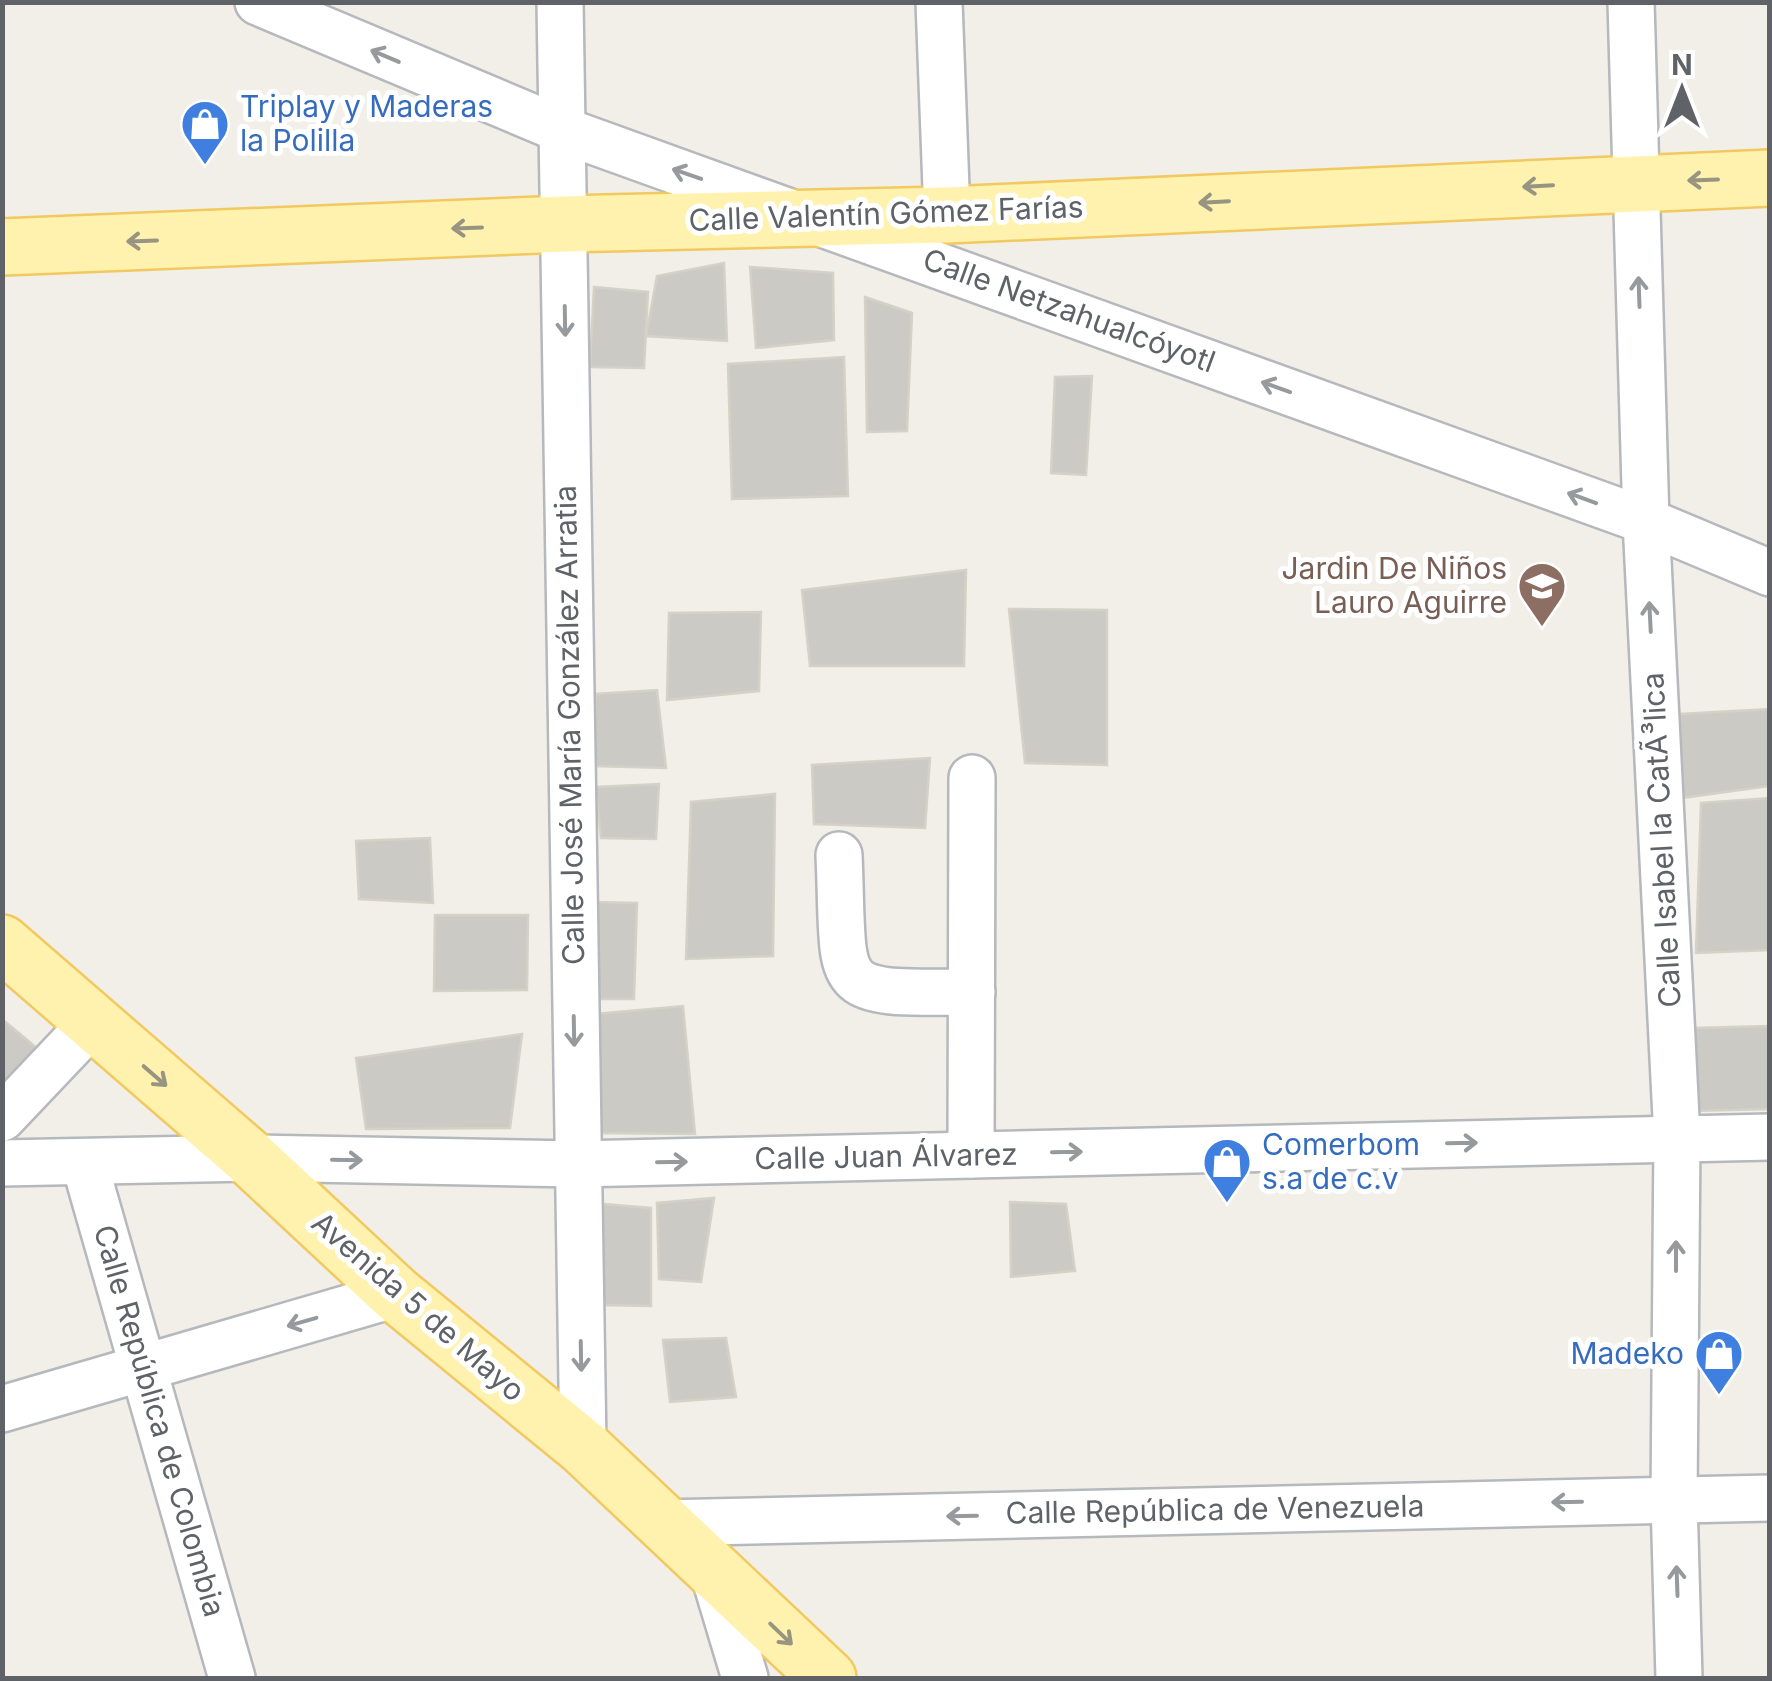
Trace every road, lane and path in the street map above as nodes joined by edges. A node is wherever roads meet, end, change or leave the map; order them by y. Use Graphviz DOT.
graph roads {
  1 [pos="258,2"];
  2 [pos="560,2"];
  3 [pos="940,2"];
  4 [pos="1631,2"];
  5 [pos="565,132"];
  6 [pos="1770,178"];
  7 [pos="1636,182"];
  8 [pos="947,215"];
  9 [pos="812,218"];
  10 [pos="564,224"];
  11 [pos="2,247"];
  12 [pos="1646,521"];
  13 [pos="1770,573"];
  14 [pos="972,778"];
  15 [pos="839,854"];
  16 [pos="2,943"];
  17 [pos="972,992"];
  18 [pos="93,1022"];
  19 [pos="2,1118"];
  20 [pos="1770,1137"];
  21 [pos="1677,1138"];
  22 [pos="971,1155"];
  23 [pos="250,1158"];
  24 [pos="2,1163"];
  25 [pos="85,1164"];
  26 [pos="576,1164"];
  27 [pos="396,1294"];
  28 [pos="144,1367"];
  29 [pos="2,1409"];
  30 [pos="583,1447"];
  31 [pos="1770,1498"];
  32 [pos="1674,1500"];
  33 [pos="661,1523"];
  34 [pos="712,1568"];
  35 [pos="232,1678"];
  36 [pos="745,1678"];
  37 [pos="828,1678"];
  38 [pos="1679,1678"];
  5 -- 1 [label="street, Calle Netzahualcóyotl, one-way"];
  2 -- 5 [label="street, Calle José María González Arratia"];
  3 -- 8 [label="street"];
  4 -- 7 [label="street, Calle Isabel la CatÃ³lica"];
  9 -- 5 [label="street, Calle Netzahualcóyotl, one-way"];
  5 -- 10 [label="street, Calle José María González Arratia"];
  6 -- 7 [label="main road, Calle Valentín Gómez Farías, one-way"];
  7 -- 8 [label="main road, Calle Valentín Gómez Farías, one-way"];
  12 -- 7 [label="street, Calle Isabel la CatÃ³lica, one-way"];
  8 -- 9 [label="main road, Calle Valentín Gómez Farías"];
  9 -- 10 [label="main road, Calle Valentín Gómez Farías"];
  12 -- 9 [label="street, Calle Netzahualcóyotl, one-way"];
  10 -- 11 [label="main road, Calle Valentín Gómez Farías, one-way"];
  10 -- 26 [label="street, Calle José María González Arratia, one-way"];
  12 -- 13 [label="street, Calle Netzahualcóyotl"];
  21 -- 12 [label="street, Calle Isabel la CatÃ³lica, one-way"];
  14 -- 17 [label="street"];
  15 -- 17 [label="street"];
  16 -- 18 [label="main road, Avenida 5 de Mayo"];
  17 -- 22 [label="street"];
  18 -- 19 [label="street"];
  18 -- 23 [label="main road, Avenida 5 de Mayo, one-way"];
  20 -- 21 [label="street, Calle Juan Álvarez"];
  22 -- 21 [label="street, Calle Juan Álvarez, one-way"];
  32 -- 21 [label="street, Calle Isabel la CatÃ³lica, one-way"];
  26 -- 22 [label="street, Calle Juan Álvarez, one-way"];
  23 -- 25 [label="street, Calle Juan Álvarez"];
  23 -- 26 [label="street, Calle Juan Álvarez, one-way"];
  23 -- 27 [label="main road, Avenida 5 de Mayo"];
  24 -- 25 [label="street, Calle Juan Álvarez"];
  25 -- 28 [label="street, Calle República de Colombia"];
  26 -- 30 [label="street, Calle José María González Arratia, one-way"];
  27 -- 28 [label="street, one-way"];
  27 -- 30 [label="main road, Avenida 5 de Mayo"];
  28 -- 29 [label="street"];
  28 -- 35 [label="street, Calle República de Colombia"];
  30 -- 33 [label="main road, Avenida 5 de Mayo"];
  31 -- 32 [label="street, Calle República de Venezuela"];
  32 -- 33 [label="street, Calle República de Venezuela, one-way"];
  38 -- 32 [label="street, Calle Isabel la CatÃ³lica, one-way"];
  33 -- 34 [label="main road, Avenida 5 de Mayo"];
  34 -- 36 [label="street"];
  34 -- 37 [label="main road, Avenida 5 de Mayo, one-way"];
}
